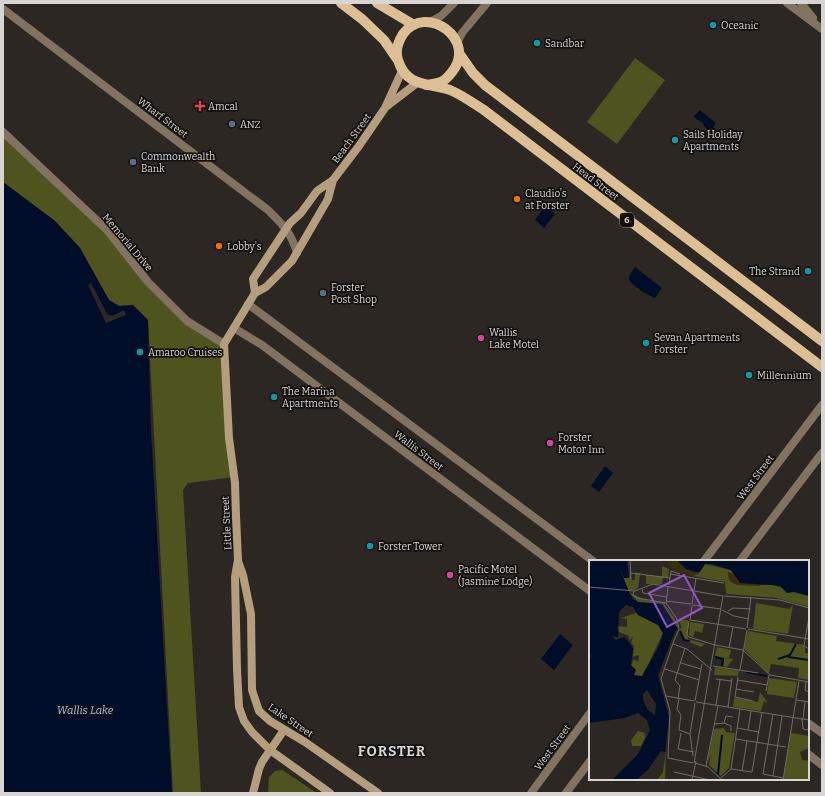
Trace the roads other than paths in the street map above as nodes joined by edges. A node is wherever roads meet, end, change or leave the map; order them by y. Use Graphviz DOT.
graph roads {
  1 [pos="341,3"];
  2 [pos="377,3"];
  3 [pos="454,3"];
  4 [pos="486,3"];
  5 [pos="787,3"];
  6 [pos="801,3"];
  7 [pos="3,8"];
  8 [pos="430,22"];
  9 [pos="414,25"];
  10 [pos="821,28"];
  11 [pos="457,43"];
  12 [pos="459,53"];
  13 [pos="397,59"];
  14 [pos="402,71"];
  15 [pos="421,84"];
  16 [pos="385,108"];
  17 [pos="3,132"];
  18 [pos="333,180"];
  19 [pos="286,229"];
  20 [pos="297,253"];
  21 [pos="255,293"];
  22 [pos="248,304"];
  23 [pos="234,328"];
  24 [pos="822,341"];
  25 [pos="224,344"];
  26 [pos="822,367"];
  27 [pos="822,405"];
  28 [pos="822,453"];
  29 [pos="238,560"];
  30 [pos="592,560"];
  31 [pos="705,560"];
  32 [pos="741,560"];
  33 [pos="589,590"];
  34 [pos="589,714"];
  35 [pos="809,724"];
  36 [pos="284,730"];
  37 [pos="822,733"];
  38 [pos="270,750"];
  39 [pos="809,755"];
  40 [pos="589,761"];
  41 [pos="822,765"];
  42 [pos="253,793"];
  43 [pos="330,793"];
  44 [pos="378,793"];
  45 [pos="531,793"];
  46 [pos="566,793"];
  1 -- 13 [label="main road"];
  2 -- 9 [label="main road"];
  3 -- 8 [label="street"];
  4 -- 11 [label="street"];
  5 -- 10 [label="street"];
  6 -- 10 [label="street"];
  7 -- 19 [label="street, Wharf Street"];
  8 -- 9 [label="main road"];
  8 -- 11 [label="main road, 6"];
  9 -- 13 [label="main road"];
  11 -- 12 [label="main road, 6"];
  12 -- 15 [label="main road, 6"];
  12 -- 24 [label="main road, Head Street / 6"];
  13 -- 14 [label="main road"];
  14 -- 15 [label="main road, 6"];
  14 -- 16 [label="street, Beach Street"];
  15 -- 16 [label="street, Beach Street"];
  15 -- 26 [label="main road, Head Street / 6"];
  16 -- 18 [label="street, Beach Street"];
  17 -- 25 [label="street, Memorial Drive"];
  18 -- 19 [label="street, Beach Street"];
  18 -- 20 [label="street, Beach Street"];
  19 -- 20 [label="street, Wharf Street"];
  19 -- 21 [label="street"];
  20 -- 21 [label="street"];
  21 -- 22 [label="street"];
  22 -- 23 [label="street"];
  22 -- 30 [label="street, Wallis Street"];
  23 -- 25 [label="street"];
  23 -- 33 [label="street, Wallis Street"];
  25 -- 29 [label="street, Little Street"];
  27 -- 31 [label="street, West Street"];
  28 -- 32 [label="street"];
  29 -- 36 [label="street, Lake Street"];
  29 -- 38 [label="street, Little Street"];
  34 -- 45 [label="street, West Street"];
  35 -- 37 [label="street"];
  36 -- 38 [label="street"];
  36 -- 44 [label="street, Lake Street"];
  38 -- 42 [label="street"];
  38 -- 43 [label="street"];
  39 -- 41 [label="street"];
  40 -- 46 [label="street"];
}
